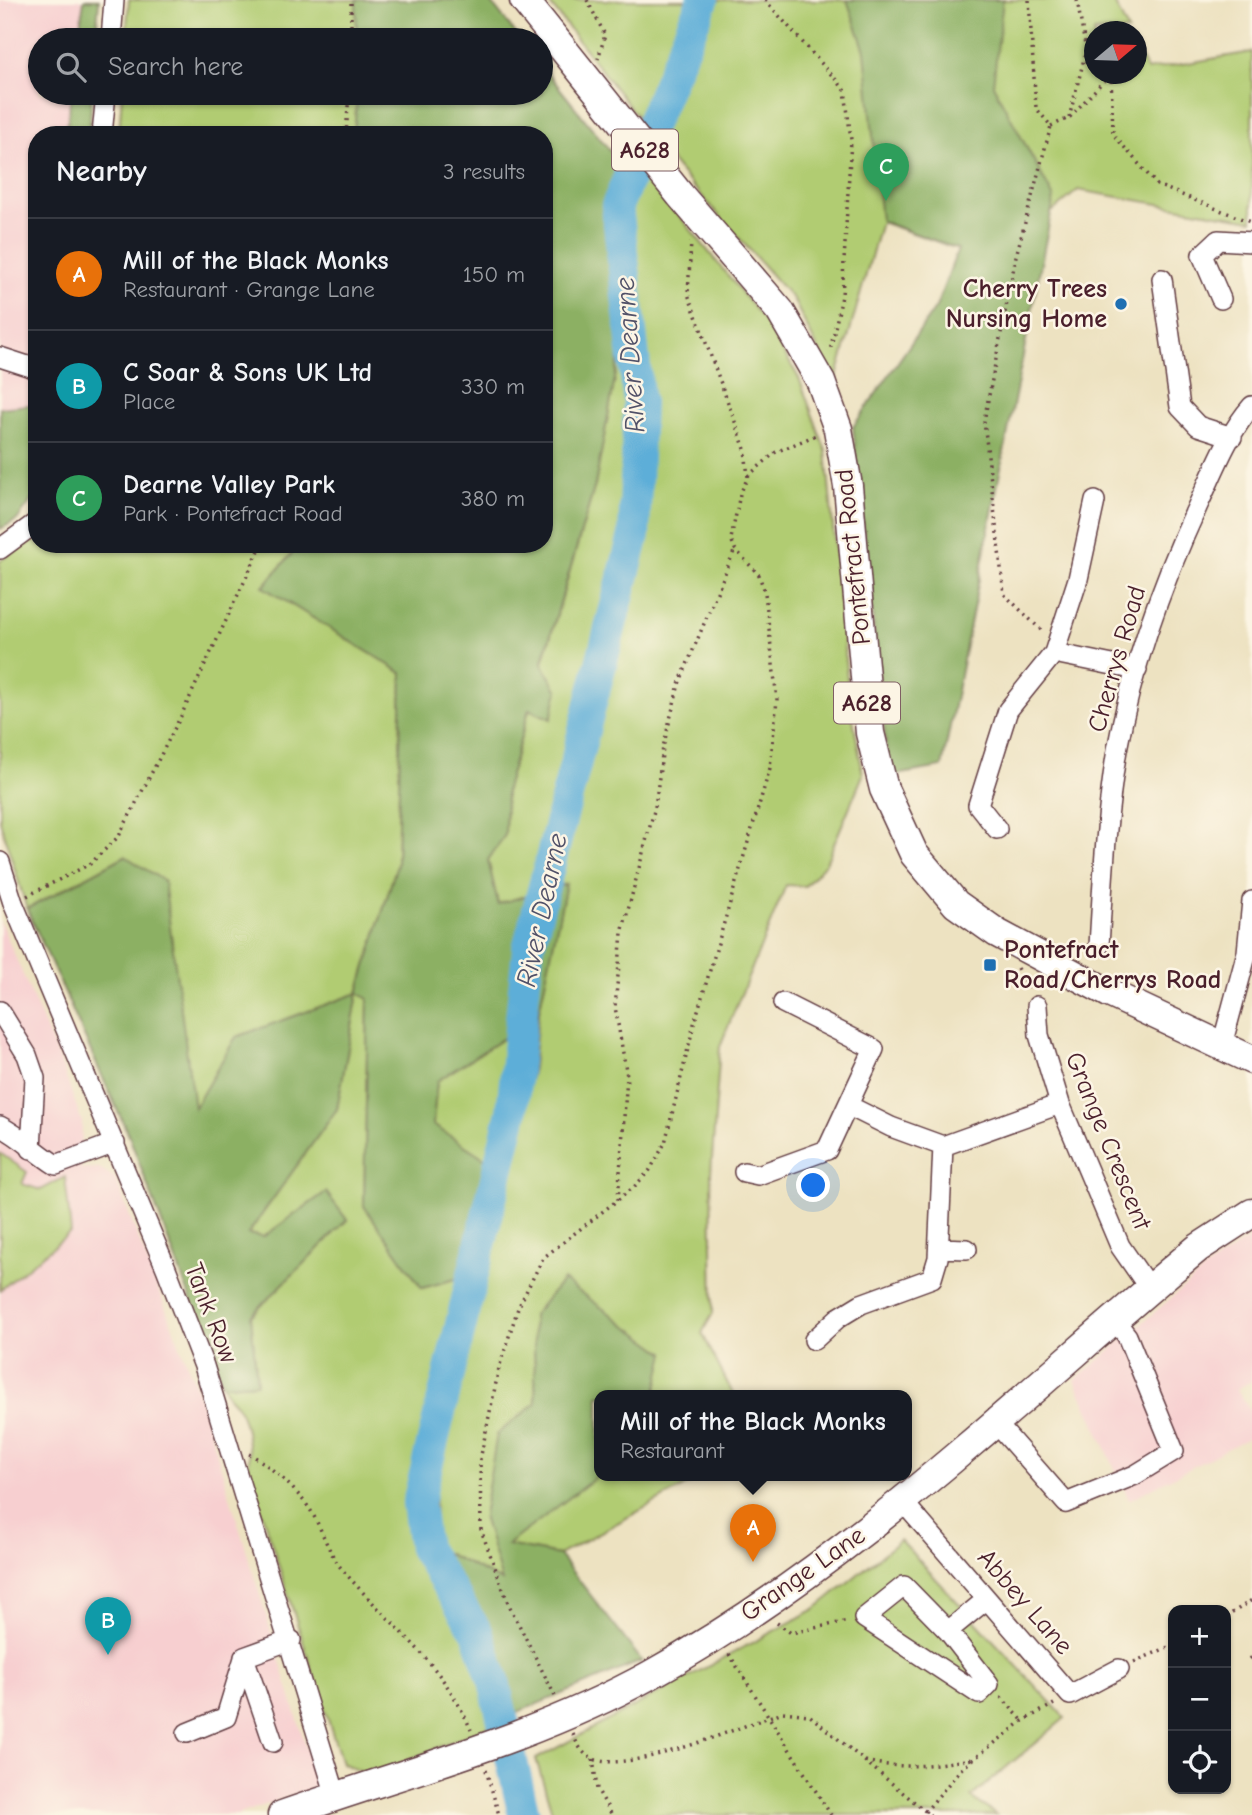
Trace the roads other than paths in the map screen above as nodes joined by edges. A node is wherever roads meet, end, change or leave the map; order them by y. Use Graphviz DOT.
graph roads {
  1 [pos="114,0"];
  2 [pos="524,0"];
  3 [pos="112,28"];
  4 [pos="547,28"];
  5 [pos="553,35"];
  6 [pos="105,105"];
  7 [pos="103,126"];
  8 [pos="1252,242"];
  9 [pos="1162,279"];
  10 [pos="1221,299"];
  11 [pos="0,357"];
  12 [pos="28,367"];
  13 [pos="1252,405"];
  14 [pos="1232,437"];
  15 [pos="1095,502"];
  16 [pos="28,529"];
  17 [pos="0,549"];
  18 [pos="1054,653"];
  19 [pos="1137,670"];
  20 [pos="997,829"];
  21 [pos="0,862"];
  22 [pos="1252,901"];
  23 [pos="1099,946"];
  24 [pos="783,1003"];
  25 [pos="1037,1006"];
  26 [pos="0,1011"];
  27 [pos="1222,1045"];
  28 [pos="1252,1060"];
  29 [pos="1060,1104"];
  30 [pos="849,1106"];
  31 [pos="0,1126"];
  32 [pos="115,1143"];
  33 [pos="943,1146"];
  34 [pos="31,1149"];
  35 [pos="744,1172"];
  36 [pos="1252,1213"];
  37 [pos="939,1248"];
  38 [pos="967,1249"];
  39 [pos="1149,1288"];
  40 [pos="1113,1318"];
  41 [pos="814,1340"];
  42 [pos="996,1423"];
  43 [pos="903,1502"];
  44 [pos="987,1599"];
  45 [pos="947,1631"];
  46 [pos="291,1640"];
  47 [pos="244,1657"];
  48 [pos="1119,1669"];
  49 [pos="187,1733"];
  50 [pos="273,1742"];
  51 [pos="336,1796"];
  52 [pos="282,1815"];
  1 -- 3 [label="street"];
  2 -- 4 [label="highway, Pontefract Road / A628"];
  5 -- 27 [label="highway, Pontefract Road / A628"];
  6 -- 7 [label="street"];
  8 -- 10 [label="street"];
  9 -- 14 [label="street"];
  11 -- 12 [label="street"];
  13 -- 14 [label="street, Cherrys Road"];
  14 -- 19 [label="street, Cherrys Road"];
  15 -- 18 [label="street"];
  16 -- 17 [label="street"];
  18 -- 19 [label="street"];
  18 -- 20 [label="street"];
  19 -- 23 [label="street, Cherrys Road"];
  21 -- 32 [label="street, Tank Row"];
  22 -- 27 [label="street"];
  24 -- 30 [label="street"];
  25 -- 29 [label="street, Grange Crescent"];
  26 -- 34 [label="street"];
  27 -- 28 [label="highway, Pontefract Road / A628"];
  29 -- 33 [label="street"];
  29 -- 39 [label="street, Grange Crescent"];
  30 -- 33 [label="street"];
  30 -- 35 [label="street"];
  31 -- 34 [label="street"];
  32 -- 34 [label="street"];
  32 -- 46 [label="street, Tank Row"];
  33 -- 37 [label="street"];
  36 -- 39 [label="highway, Grange Lane"];
  37 -- 38 [label="street"];
  37 -- 41 [label="street"];
  39 -- 40 [label="highway, Grange Lane"];
  40 -- 42 [label="highway, Grange Lane"];
  40 -- 42 [label="street"];
  42 -- 43 [label="highway, Grange Lane"];
  43 -- 44 [label="street, Abbey Lane"];
  43 -- 51 [label="highway, Grange Lane"];
  44 -- 45 [label="street"];
  44 -- 48 [label="street, Abbey Lane"];
  45 -- 45 [label="street"];
  46 -- 47 [label="street"];
  46 -- 51 [label="street, Tank Row"];
  47 -- 49 [label="street"];
  47 -- 50 [label="street"];
  51 -- 52 [label="highway, Grange Lane"];
}
